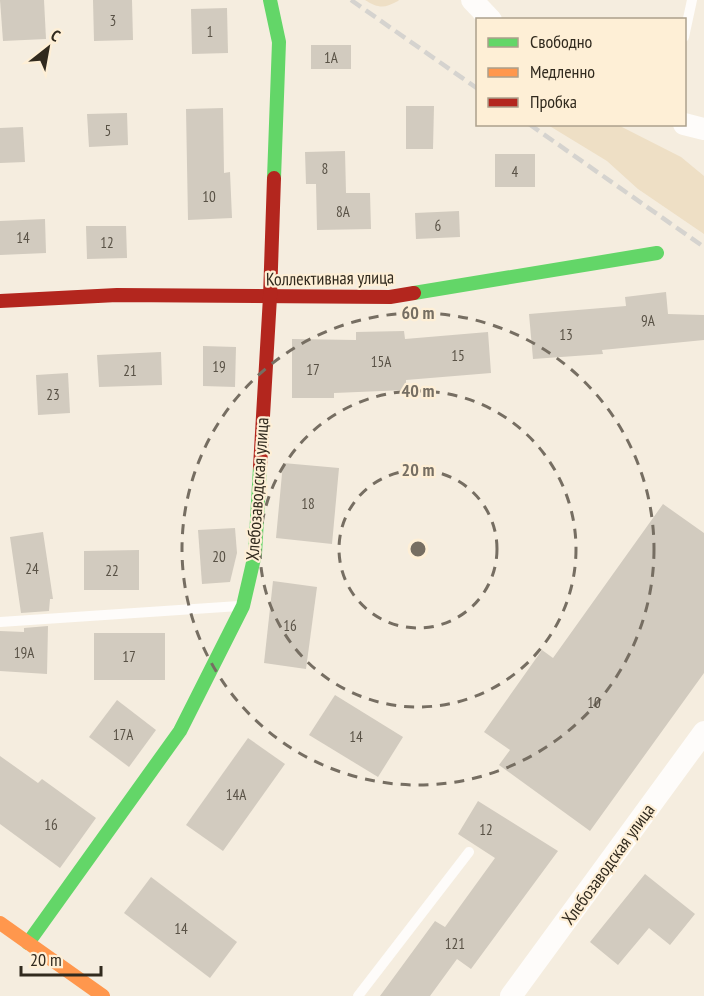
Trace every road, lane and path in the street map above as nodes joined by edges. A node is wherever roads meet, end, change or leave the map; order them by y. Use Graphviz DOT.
graph roads {
  1 [pos="270,0"];
  2 [pos="472,0"];
  3 [pos="692,0"];
  4 [pos="489,18"];
  5 [pos="686,28"];
  6 [pos="686,124"];
  7 [pos="704,129"];
  8 [pos="657,254"];
  9 [pos="270,297"];
  10 [pos="0,301"];
  11 [pos="243,606"];
  12 [pos="0,622"];
  13 [pos="704,732"];
  14 [pos="469,852"];
  15 [pos="0,923"];
  16 [pos="28,943"];
  17 [pos="103,996"];
  18 [pos="358,996"];
  19 [pos="511,996"];
  1 -- 9 [label="street, Хлебозаводская улица"];
  2 -- 4 [label="street"];
  3 -- 5 [label="lane"];
  6 -- 7 [label="street"];
  8 -- 9 [label="street, Коллективная улица"];
  9 -- 10 [label="street, Коллективная улица"];
  9 -- 11 [label="street, Хлебозаводская улица"];
  11 -- 12 [label="lane"];
  11 -- 16 [label="street, Хлебозаводская улица"];
  13 -- 19 [label="street, Хлебозаводская улица"];
  14 -- 18 [label="lane"];
  15 -- 16 [label="street"];
  16 -- 17 [label="street"];
}
